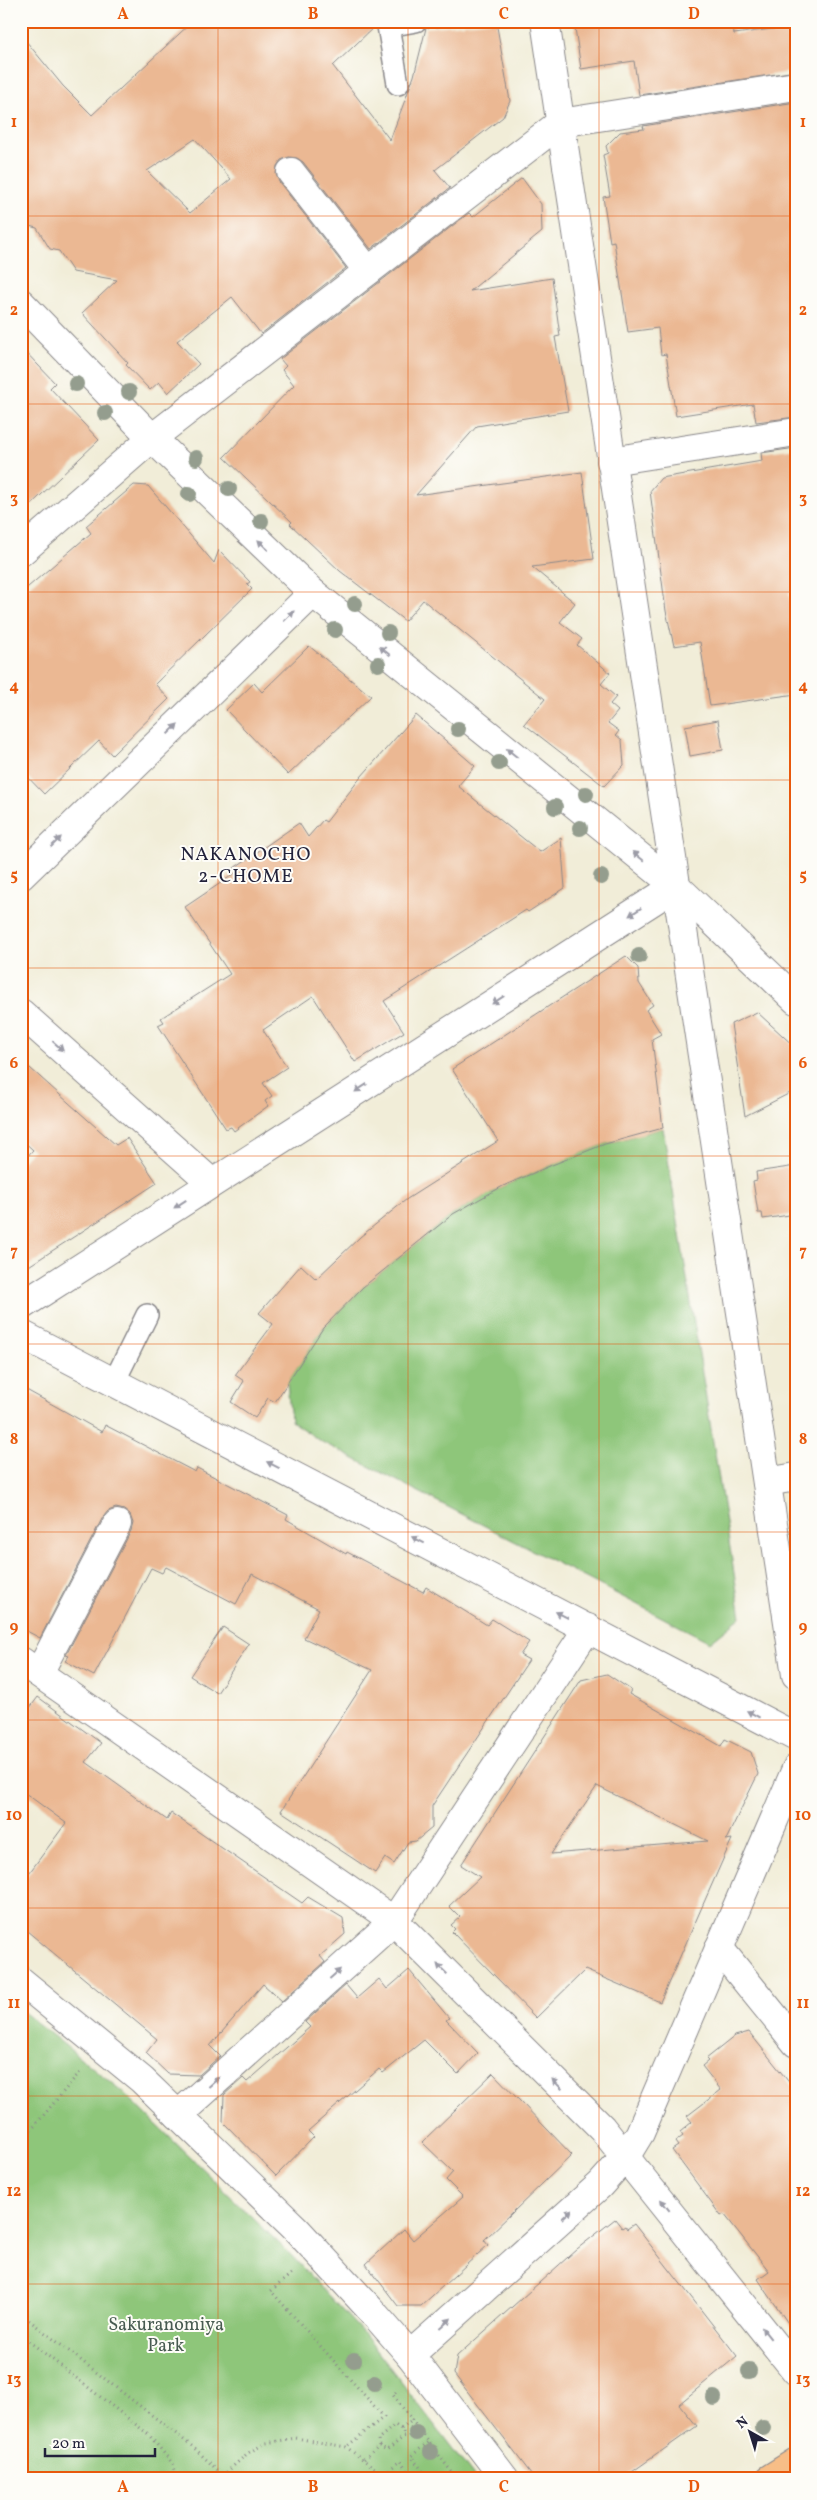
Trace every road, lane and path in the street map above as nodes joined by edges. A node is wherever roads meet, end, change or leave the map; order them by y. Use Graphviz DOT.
graph roads {
  1 [pos="416,21"];
  2 [pos="545,21"];
  3 [pos="398,84"];
  4 [pos="796,86"];
  5 [pos="560,123"];
  6 [pos="291,172"];
  7 [pos="368,271"];
  8 [pos="21,303"];
  9 [pos="796,432"];
  10 [pos="152,438"];
  11 [pos="611,461"];
  12 [pos="21,552"];
  13 [pos="313,593"];
  14 [pos="21,876"];
  15 [pos="676,886"];
  16 [pos="796,1000"];
  17 [pos="21,1013"];
  18 [pos="212,1183"];
  19 [pos="21,1306"];
  20 [pos="147,1315"];
  21 [pos="21,1334"];
  22 [pos="114,1382"];
  23 [pos="796,1478"];
  24 [pos="767,1482"];
  25 [pos="117,1524"];
  26 [pos="588,1628"];
  27 [pos="30,1667"];
  28 [pos="796,1675"];
  29 [pos="796,1737"];
  30 [pos="796,1770"];
  31 [pos="394,1921"];
  32 [pos="719,1948"];
  33 [pos="21,1981"];
  34 [pos="796,2043"];
  35 [pos="81,2070"];
  36 [pos="89,2076"];
  37 [pos="74,2078"];
  38 [pos="178,2115"];
  39 [pos="21,2142"];
  40 [pos="626,2156"];
  41 [pos="21,2166"];
  42 [pos="21,2226"];
  43 [pos="296,2270"];
  44 [pos="21,2314"];
  45 [pos="21,2334"];
  46 [pos="410,2356"];
  47 [pos="796,2371"];
  48 [pos="393,2383"];
  49 [pos="413,2420"];
  50 [pos="401,2429"];
  51 [pos="429,2442"];
  52 [pos="379,2446"];
  53 [pos="346,2447"];
  54 [pos="364,2459"];
  55 [pos="796,2462"];
  56 [pos="222,2474"];
  57 [pos="382,2477"];
  58 [pos="178,2479"];
  59 [pos="219,2479"];
  60 [pos="227,2479"];
  61 [pos="413,2479"];
  62 [pos="429,2479"];
  63 [pos="456,2479"];
  64 [pos="505,2479"];
  65 [pos="769,2479"];
  1 -- 3 [label="lane"];
  2 -- 5 [label="street"];
  4 -- 5 [label="street"];
  5 -- 7 [label="street"];
  5 -- 11 [label="street"];
  6 -- 7 [label="street"];
  7 -- 10 [label="street"];
  8 -- 10 [label="street"];
  9 -- 11 [label="street"];
  10 -- 12 [label="street"];
  13 -- 10 [label="street, one-way"];
  11 -- 15 [label="street"];
  14 -- 13 [label="street, one-way"];
  15 -- 13 [label="street, one-way"];
  15 -- 16 [label="street"];
  15 -- 18 [label="street, one-way"];
  15 -- 24 [label="street"];
  17 -- 18 [label="street, one-way"];
  18 -- 19 [label="street, one-way"];
  20 -- 22 [label="lane"];
  21 -- 22 [label="street"];
  26 -- 22 [label="street, one-way"];
  23 -- 24 [label="street"];
  24 -- 28 [label="street"];
  25 -- 27 [label="street"];
  29 -- 26 [label="street, one-way"];
  26 -- 31 [label="street"];
  27 -- 31 [label="street"];
  30 -- 32 [label="street"];
  38 -- 31 [label="street, one-way"];
  40 -- 31 [label="street, one-way"];
  32 -- 34 [label="street"];
  32 -- 40 [label="street"];
  33 -- 38 [label="street"];
  35 -- 36 [label="path"];
  37 -- 39 [label="path"];
  38 -- 46 [label="street"];
  46 -- 40 [label="street, one-way"];
  47 -- 40 [label="street, one-way"];
  41 -- 42 [label="path"];
  43 -- 53 [label="path"];
  44 -- 56 [label="path"];
  45 -- 58 [label="path"];
  46 -- 64 [label="street"];
  48 -- 49 [label="path"];
  49 -- 50 [label="path"];
  49 -- 51 [label="path"];
  50 -- 52 [label="path"];
  50 -- 52 [label="path"];
  51 -- 62 [label="path"];
  51 -- 63 [label="path"];
  52 -- 54 [label="path"];
  53 -- 54 [label="path"];
  53 -- 56 [label="path"];
  54 -- 57 [label="path"];
  55 -- 65 [label="highway"];
  56 -- 59 [label="path"];
  56 -- 60 [label="path"];
  57 -- 61 [label="path"];
}
